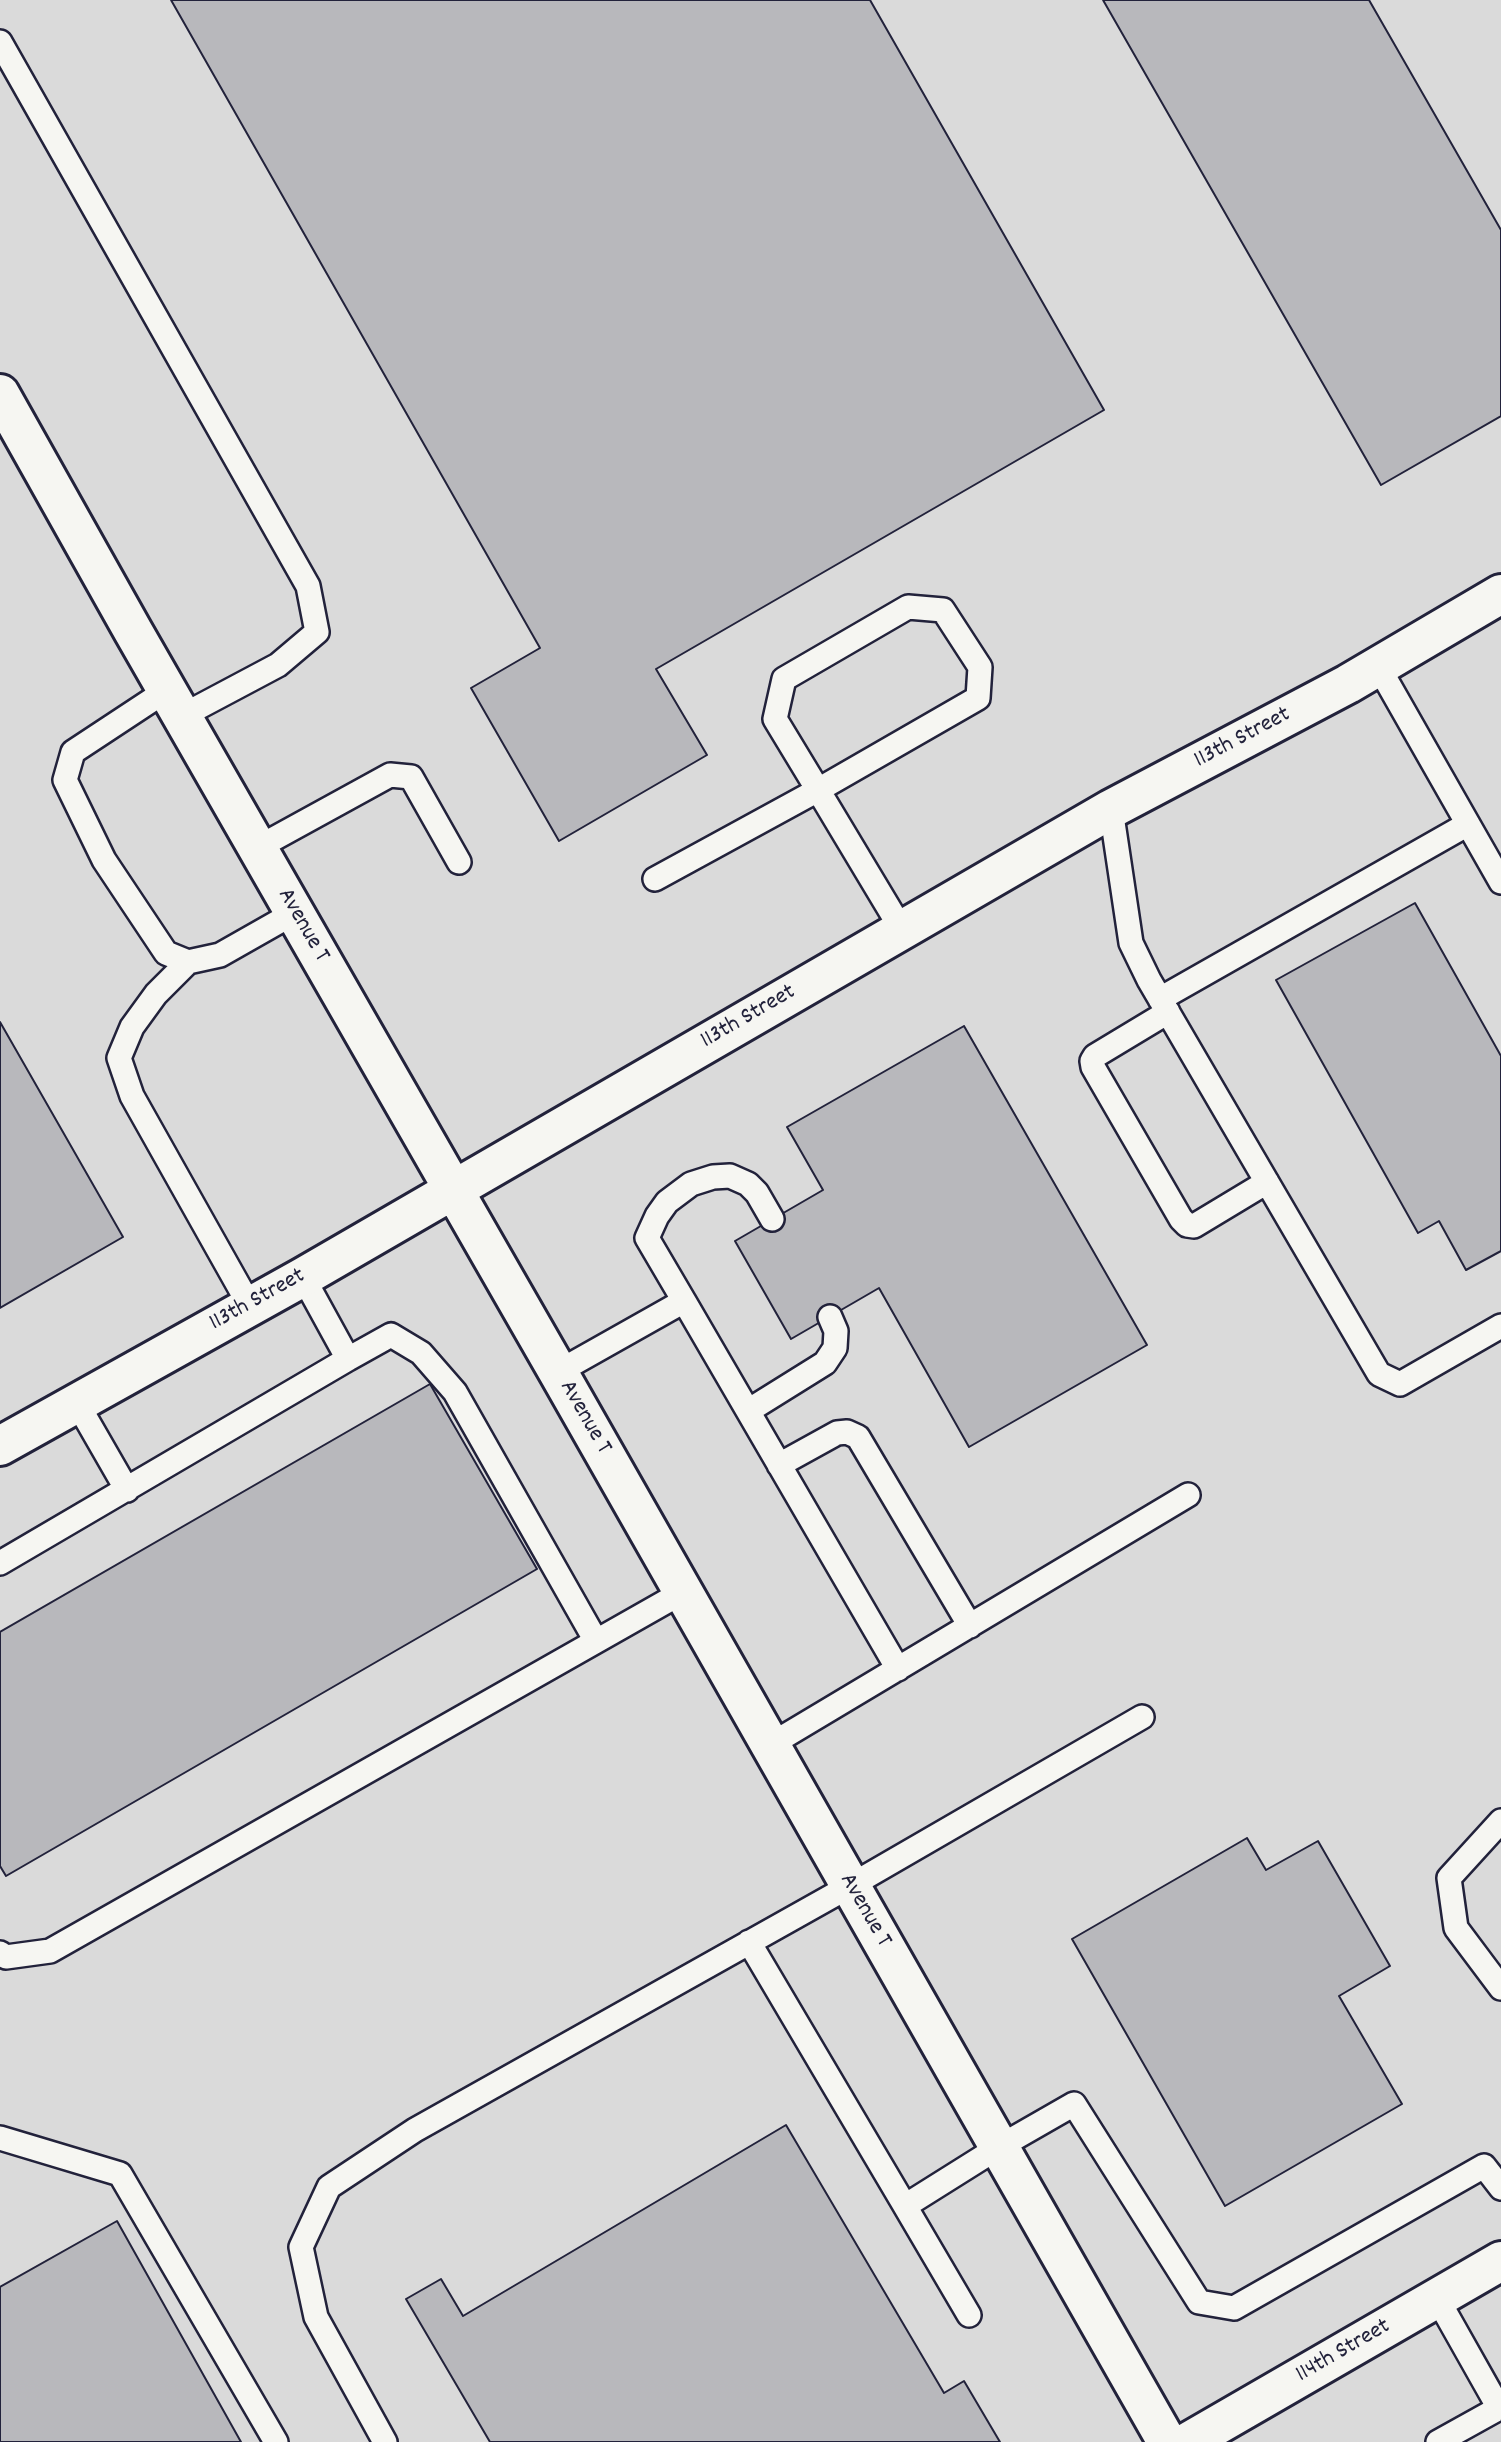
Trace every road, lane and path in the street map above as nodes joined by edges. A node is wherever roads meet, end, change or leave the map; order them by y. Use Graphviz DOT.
graph roads {
  1 [pos="0,42"];
  2 [pos="0,394"];
  3 [pos="1501,594"];
  4 [pos="1378,666"];
  5 [pos="174,703"];
  6 [pos="818,790"];
  7 [pos="1111,809"];
  8 [pos="1468,824"];
  9 [pos="257,848"];
  10 [pos="459,862"];
  11 [pos="655,879"];
  12 [pos="1501,882"];
  13 [pos="294,914"];
  14 [pos="902,930"];
  15 [pos="188,962"];
  16 [pos="1164,1005"];
  17 [pos="1267,1182"];
  18 [pos="453,1190"];
  19 [pos="772,1219"];
  20 [pos="303,1277"];
  21 [pos="684,1301"];
  22 [pos="250,1306"];
  23 [pos="830,1317"];
  24 [pos="1501,1326"];
  25 [pos="348,1359"];
  26 [pos="558,1372"];
  27 [pos="77,1403"];
  28 [pos="748,1411"];
  29 [pos="0,1446"];
  30 [pos="779,1465"];
  31 [pos="127,1490"];
  32 [pos="1188,1495"];
  33 [pos="0,1563"];
  34 [pos="683,1592"];
  35 [pos="970,1626"];
  36 [pos="596,1641"];
  37 [pos="898,1669"];
  38 [pos="1142,1717"];
  39 [pos="770,1745"];
  40 [pos="1501,1822"];
  41 [pos="850,1886"];
  42 [pos="749,1942"];
  43 [pos="0,1953"];
  44 [pos="1501,1988"];
  45 [pos="0,2138"];
  46 [pos="999,2147"];
  47 [pos="1501,2188"];
  48 [pos="905,2206"];
  49 [pos="1501,2261"];
  50 [pos="1437,2298"];
  51 [pos="969,2315"];
  52 [pos="1500,2408"];
  53 [pos="276,2442"];
  54 [pos="385,2442"];
  55 [pos="1167,2442"];
  56 [pos="1188,2442"];
  57 [pos="1438,2442"];
  1 -- 5 [label="lane"];
  2 -- 5 [label="street, Avenue T"];
  3 -- 4 [label="street, 113th Street"];
  4 -- 7 [label="street, 113th Street"];
  4 -- 8 [label="lane"];
  5 -- 9 [label="street, Avenue T"];
  5 -- 15 [label="lane"];
  6 -- 6 [label="lane"];
  6 -- 11 [label="lane"];
  6 -- 14 [label="lane"];
  7 -- 14 [label="street, 113th Street"];
  7 -- 16 [label="lane"];
  8 -- 12 [label="lane"];
  8 -- 16 [label="lane"];
  9 -- 10 [label="lane"];
  9 -- 13 [label="street, Avenue T"];
  13 -- 15 [label="lane"];
  13 -- 18 [label="street, Avenue T"];
  14 -- 18 [label="street, 113th Street"];
  15 -- 22 [label="lane"];
  16 -- 17 [label="lane"];
  16 -- 17 [label="lane"];
  17 -- 24 [label="lane"];
  18 -- 20 [label="street, 113th Street"];
  18 -- 26 [label="street, Avenue T"];
  19 -- 21 [label="lane"];
  20 -- 22 [label="street, 113th Street"];
  20 -- 25 [label="lane"];
  21 -- 26 [label="lane"];
  21 -- 28 [label="lane"];
  22 -- 27 [label="street, 113th Street"];
  23 -- 28 [label="lane"];
  25 -- 31 [label="lane"];
  25 -- 36 [label="lane"];
  26 -- 34 [label="street, Avenue T"];
  27 -- 29 [label="street, 113th Street"];
  27 -- 31 [label="lane"];
  28 -- 30 [label="lane"];
  30 -- 35 [label="lane"];
  30 -- 37 [label="lane"];
  31 -- 33 [label="lane"];
  32 -- 35 [label="lane"];
  34 -- 36 [label="lane"];
  34 -- 39 [label="street, Avenue T"];
  35 -- 37 [label="lane"];
  36 -- 43 [label="lane"];
  37 -- 39 [label="lane"];
  38 -- 41 [label="lane"];
  39 -- 41 [label="street, Avenue T"];
  40 -- 44 [label="lane"];
  41 -- 42 [label="lane"];
  41 -- 46 [label="street, Avenue T"];
  42 -- 48 [label="lane"];
  42 -- 54 [label="lane"];
  45 -- 53 [label="lane"];
  46 -- 47 [label="lane"];
  46 -- 48 [label="lane"];
  46 -- 55 [label="street, Avenue T"];
  48 -- 51 [label="lane"];
  49 -- 50 [label="street, 114th Street"];
  50 -- 52 [label="lane"];
  50 -- 56 [label="street, 114th Street"];
  52 -- 57 [label="lane"];
}
